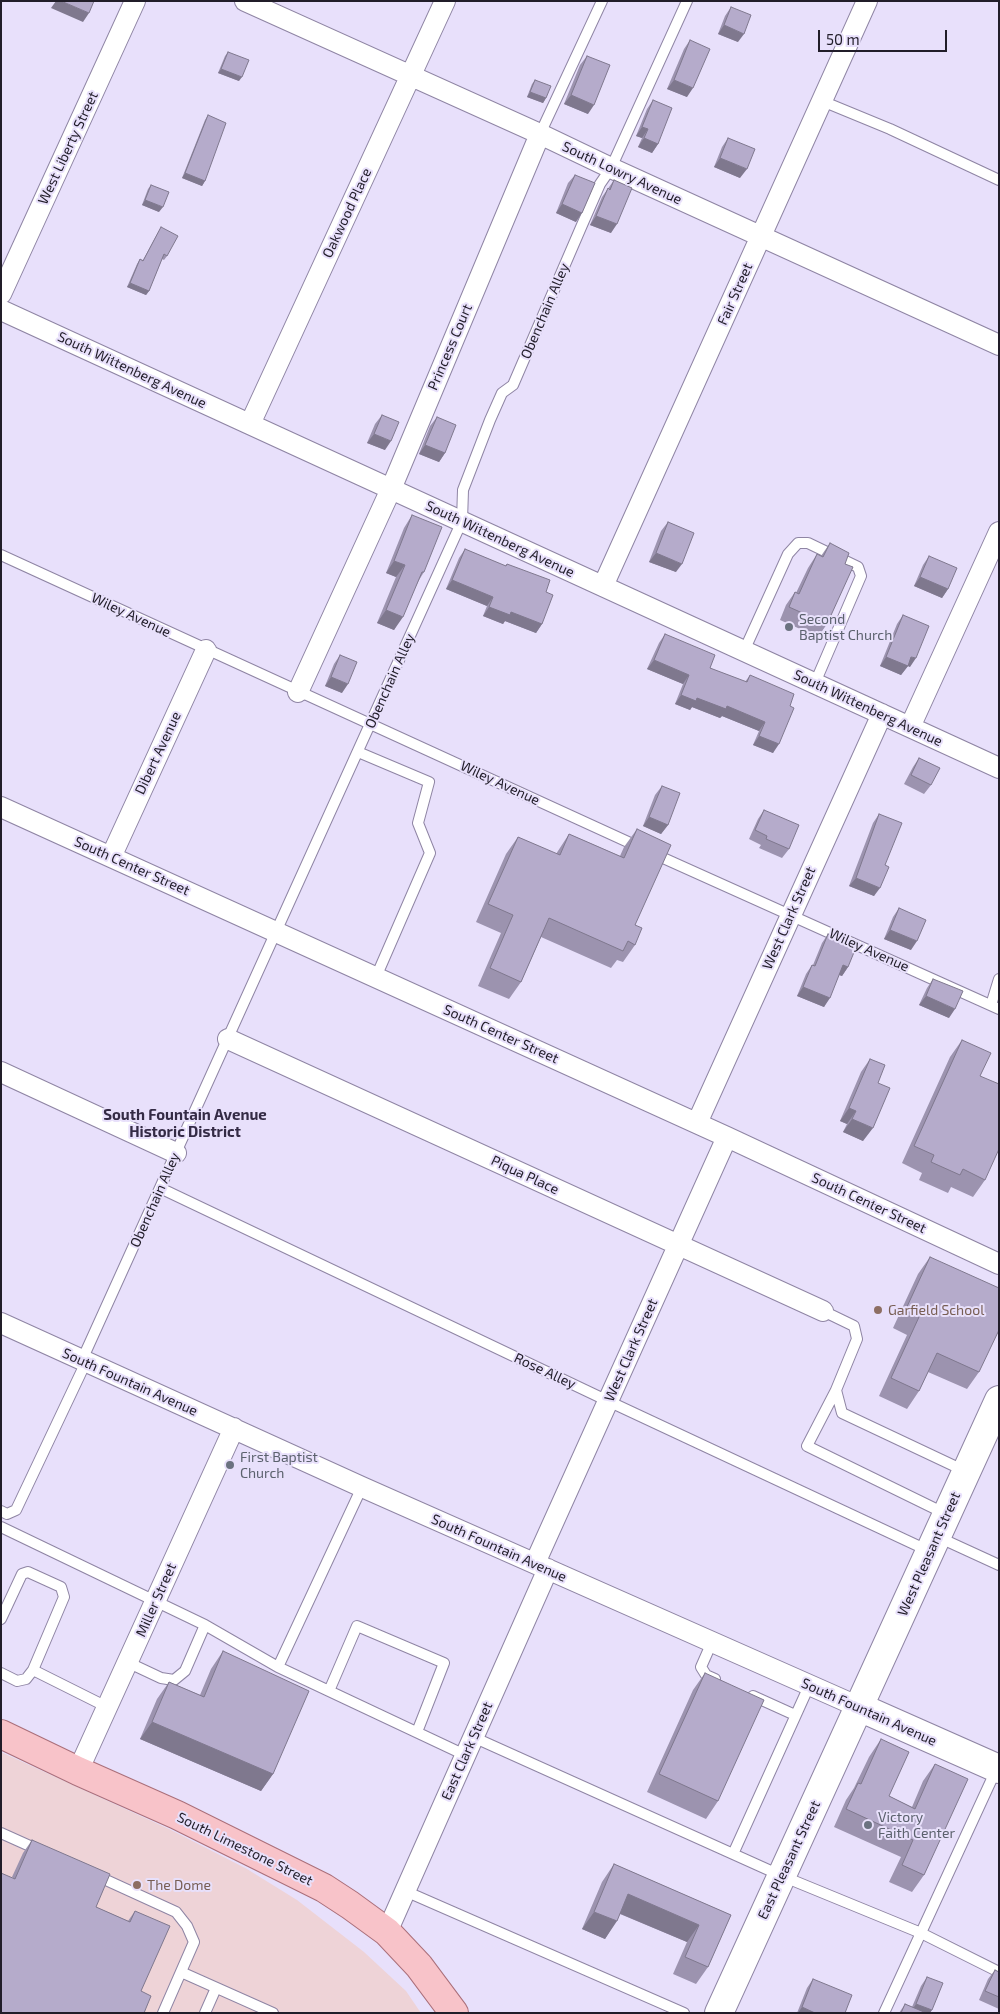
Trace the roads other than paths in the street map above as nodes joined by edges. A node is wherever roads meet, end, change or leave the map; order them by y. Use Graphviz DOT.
graph roads {
  1 [pos="136,1"];
  2 [pos="245,1"];
  3 [pos="445,1"];
  4 [pos="602,1"];
  5 [pos="687,1"];
  6 [pos="867,1"];
  7 [pos="410,77"];
  8 [pos="822,101"];
  9 [pos="540,134"];
  10 [pos="611,168"];
  11 [pos="999,180"];
  12 [pos="760,236"];
  13 [pos="1,294"];
  14 [pos="1,310"];
  15 [pos="999,345"];
  16 [pos="250,424"];
  17 [pos="391,489"];
  18 [pos="462,522"];
  19 [pos="999,532"];
  20 [pos="1,555"];
  21 [pos="603,586"];
  22 [pos="206,650"];
  23 [pos="744,651"];
  24 [pos="815,683"];
  25 [pos="298,692"];
  26 [pos="882,714"];
  27 [pos="370,724"];
  28 [pos="910,727"];
  29 [pos="358,752"];
  30 [pos="999,768"];
  31 [pos="1,807"];
  32 [pos="111,857"];
  33 [pos="791,915"];
  34 [pos="276,932"];
  35 [pos="376,977"];
  36 [pos="999,979"];
  37 [pos="995,1007"];
  38 [pos="228,1039"];
  39 [pos="1,1072"];
  40 [pos="697,1123"];
  41 [pos="727,1137"];
  42 [pos="176,1153"];
  43 [pos="160,1188"];
  44 [pos="678,1245"];
  45 [pos="999,1264"];
  46 [pos="822,1312"];
  47 [pos="1,1323"];
  48 [pos="84,1361"];
  49 [pos="836,1390"];
  50 [pos="999,1400"];
  51 [pos="608,1401"];
  52 [pos="234,1428"];
  53 [pos="966,1472"];
  54 [pos="362,1487"];
  55 [pos="1,1511"];
  56 [pos="1,1527"];
  57 [pos="938,1534"];
  58 [pos="999,1564"];
  59 [pos="541,1566"];
  60 [pos="156,1600"];
  61 [pos="1,1619"];
  62 [pos="205,1625"];
  63 [pos="712,1642"];
  64 [pos="127,1662"];
  65 [pos="278,1667"];
  66 [pos="33,1670"];
  67 [pos="1,1673"];
  68 [pos="724,1683"];
  69 [pos="809,1686"];
  70 [pos="329,1691"];
  71 [pos="742,1691"];
  72 [pos="107,1707"];
  73 [pos="859,1707"];
  74 [pos="795,1715"];
  75 [pos="416,1732"];
  76 [pos="1,1734"];
  77 [pos="469,1746"];
  78 [pos="998,1767"];
  79 [pos="78,1771"];
  80 [pos="1,1833"];
  81 [pos="733,1854"];
  82 [pos="52,1856"];
  83 [pos="85,1870"];
  84 [pos="782,1876"];
  85 [pos="405,1891"];
  86 [pos="387,1932"];
  87 [pos="921,1933"];
  88 [pos="181,1972"];
  89 [pos="999,1972"];
  90 [pos="216,1988"];
  91 [pos="262,2011"];
  92 [pos="163,2013"];
  93 [pos="204,2013"];
  94 [pos="273,2013"];
  95 [pos="454,2013"];
  96 [pos="684,2013"];
  97 [pos="719,2013"];
  98 [pos="884,2013"];
  1 -- 13 [label="street, West Liberty Street"];
  2 -- 7 [label="street, South Lowry Avenue"];
  3 -- 7 [label="street, Oakwood Place"];
  4 -- 9 [label="lane, Princess Court"];
  5 -- 10 [label="lane, Obenchain Alley"];
  6 -- 8 [label="street, Fair Street"];
  7 -- 9 [label="street, South Lowry Avenue"];
  7 -- 16 [label="street, Oakwood Place"];
  8 -- 11 [label="lane"];
  8 -- 12 [label="street, Fair Street"];
  9 -- 10 [label="street, South Lowry Avenue"];
  9 -- 17 [label="street, Princess Court"];
  10 -- 12 [label="street, South Lowry Avenue"];
  10 -- 18 [label="lane, Obenchain Alley"];
  12 -- 15 [label="street, South Lowry Avenue"];
  12 -- 21 [label="street, Fair Street"];
  14 -- 16 [label="street, South Wittenberg Avenue"];
  16 -- 17 [label="street, South Wittenberg Avenue"];
  17 -- 18 [label="street, South Wittenberg Avenue"];
  17 -- 25 [label="street, Princess Court"];
  18 -- 21 [label="street, South Wittenberg Avenue"];
  18 -- 27 [label="lane, Obenchain Alley"];
  19 -- 28 [label="street"];
  20 -- 22 [label="lane, Wiley Avenue"];
  21 -- 23 [label="street, South Wittenberg Avenue"];
  22 -- 25 [label="lane, Wiley Avenue"];
  22 -- 32 [label="street, Dibert Avenue"];
  23 -- 24 [label="street, South Wittenberg Avenue"];
  23 -- 24 [label="lane"];
  24 -- 26 [label="street, South Wittenberg Avenue"];
  25 -- 27 [label="lane, Wiley Avenue"];
  26 -- 28 [label="street, South Wittenberg Avenue"];
  26 -- 33 [label="street, West Clark Street"];
  27 -- 29 [label="lane, Obenchain Alley"];
  27 -- 33 [label="lane, Wiley Avenue"];
  28 -- 30 [label="street, South Wittenberg Avenue"];
  29 -- 34 [label="lane, Obenchain Alley"];
  29 -- 35 [label="lane"];
  31 -- 32 [label="street, South Center Street"];
  32 -- 34 [label="street, South Center Street"];
  33 -- 37 [label="lane, Wiley Avenue"];
  33 -- 40 [label="street, West Clark Street"];
  34 -- 35 [label="street, South Center Street"];
  34 -- 38 [label="lane, Obenchain Alley"];
  35 -- 40 [label="street, South Center Street"];
  36 -- 37 [label="lane"];
  38 -- 42 [label="lane, Obenchain Alley"];
  38 -- 44 [label="street, Piqua Place"];
  39 -- 42 [label="street"];
  40 -- 41 [label="street, South Center Street"];
  41 -- 44 [label="street, West Clark Street"];
  41 -- 45 [label="street, South Center Street"];
  42 -- 43 [label="lane, Obenchain Alley"];
  43 -- 48 [label="lane, Obenchain Alley"];
  43 -- 51 [label="lane, Rose Alley"];
  44 -- 46 [label="street, Piqua Place"];
  44 -- 51 [label="street, West Clark Street"];
  46 -- 49 [label="lane"];
  47 -- 48 [label="street, South Fountain Avenue"];
  48 -- 52 [label="street, South Fountain Avenue"];
  48 -- 55 [label="lane, Obenchain Alley"];
  49 -- 53 [label="lane"];
  49 -- 57 [label="lane"];
  50 -- 53 [label="street, West Pleasant Street"];
  51 -- 57 [label="lane, Rose Alley"];
  51 -- 59 [label="street, West Clark Street"];
  52 -- 54 [label="street, South Fountain Avenue"];
  52 -- 60 [label="street, Miller Street"];
  53 -- 57 [label="street, West Pleasant Street"];
  54 -- 59 [label="street, South Fountain Avenue"];
  54 -- 65 [label="lane"];
  56 -- 60 [label="lane"];
  57 -- 58 [label="lane"];
  57 -- 73 [label="street, West Pleasant Street"];
  59 -- 63 [label="street, South Fountain Avenue"];
  59 -- 77 [label="street, East Clark Street"];
  60 -- 62 [label="lane"];
  60 -- 64 [label="street, Miller Street"];
  61 -- 66 [label="lane"];
  62 -- 64 [label="lane"];
  62 -- 65 [label="lane"];
  63 -- 68 [label="lane"];
  63 -- 69 [label="street, South Fountain Avenue"];
  64 -- 72 [label="street, Miller Street"];
  65 -- 70 [label="lane"];
  66 -- 67 [label="lane"];
  66 -- 72 [label="lane"];
  69 -- 73 [label="street, South Fountain Avenue"];
  69 -- 74 [label="lane"];
  70 -- 75 [label="lane"];
  70 -- 75 [label="lane"];
  71 -- 74 [label="lane"];
  72 -- 79 [label="street, Miller Street"];
  73 -- 78 [label="street, South Fountain Avenue"];
  73 -- 84 [label="street, East Pleasant Street"];
  74 -- 81 [label="lane"];
  75 -- 77 [label="lane"];
  76 -- 79 [label="main road, South Limestone Street"];
  77 -- 81 [label="lane"];
  77 -- 85 [label="street, East Clark Street"];
  78 -- 87 [label="lane"];
  79 -- 86 [label="main road, South Limestone Street"];
  80 -- 82 [label="lane"];
  81 -- 84 [label="lane"];
  83 -- 88 [label="lane"];
  84 -- 87 [label="lane"];
  84 -- 97 [label="street, East Pleasant Street"];
  85 -- 86 [label="street, East Clark Street"];
  85 -- 96 [label="lane"];
  86 -- 95 [label="main road, South Limestone Street"];
  87 -- 89 [label="lane"];
  87 -- 98 [label="lane"];
  88 -- 90 [label="lane"];
  88 -- 92 [label="lane"];
  90 -- 91 [label="lane"];
  90 -- 93 [label="lane"];
  91 -- 94 [label="lane"];
}
